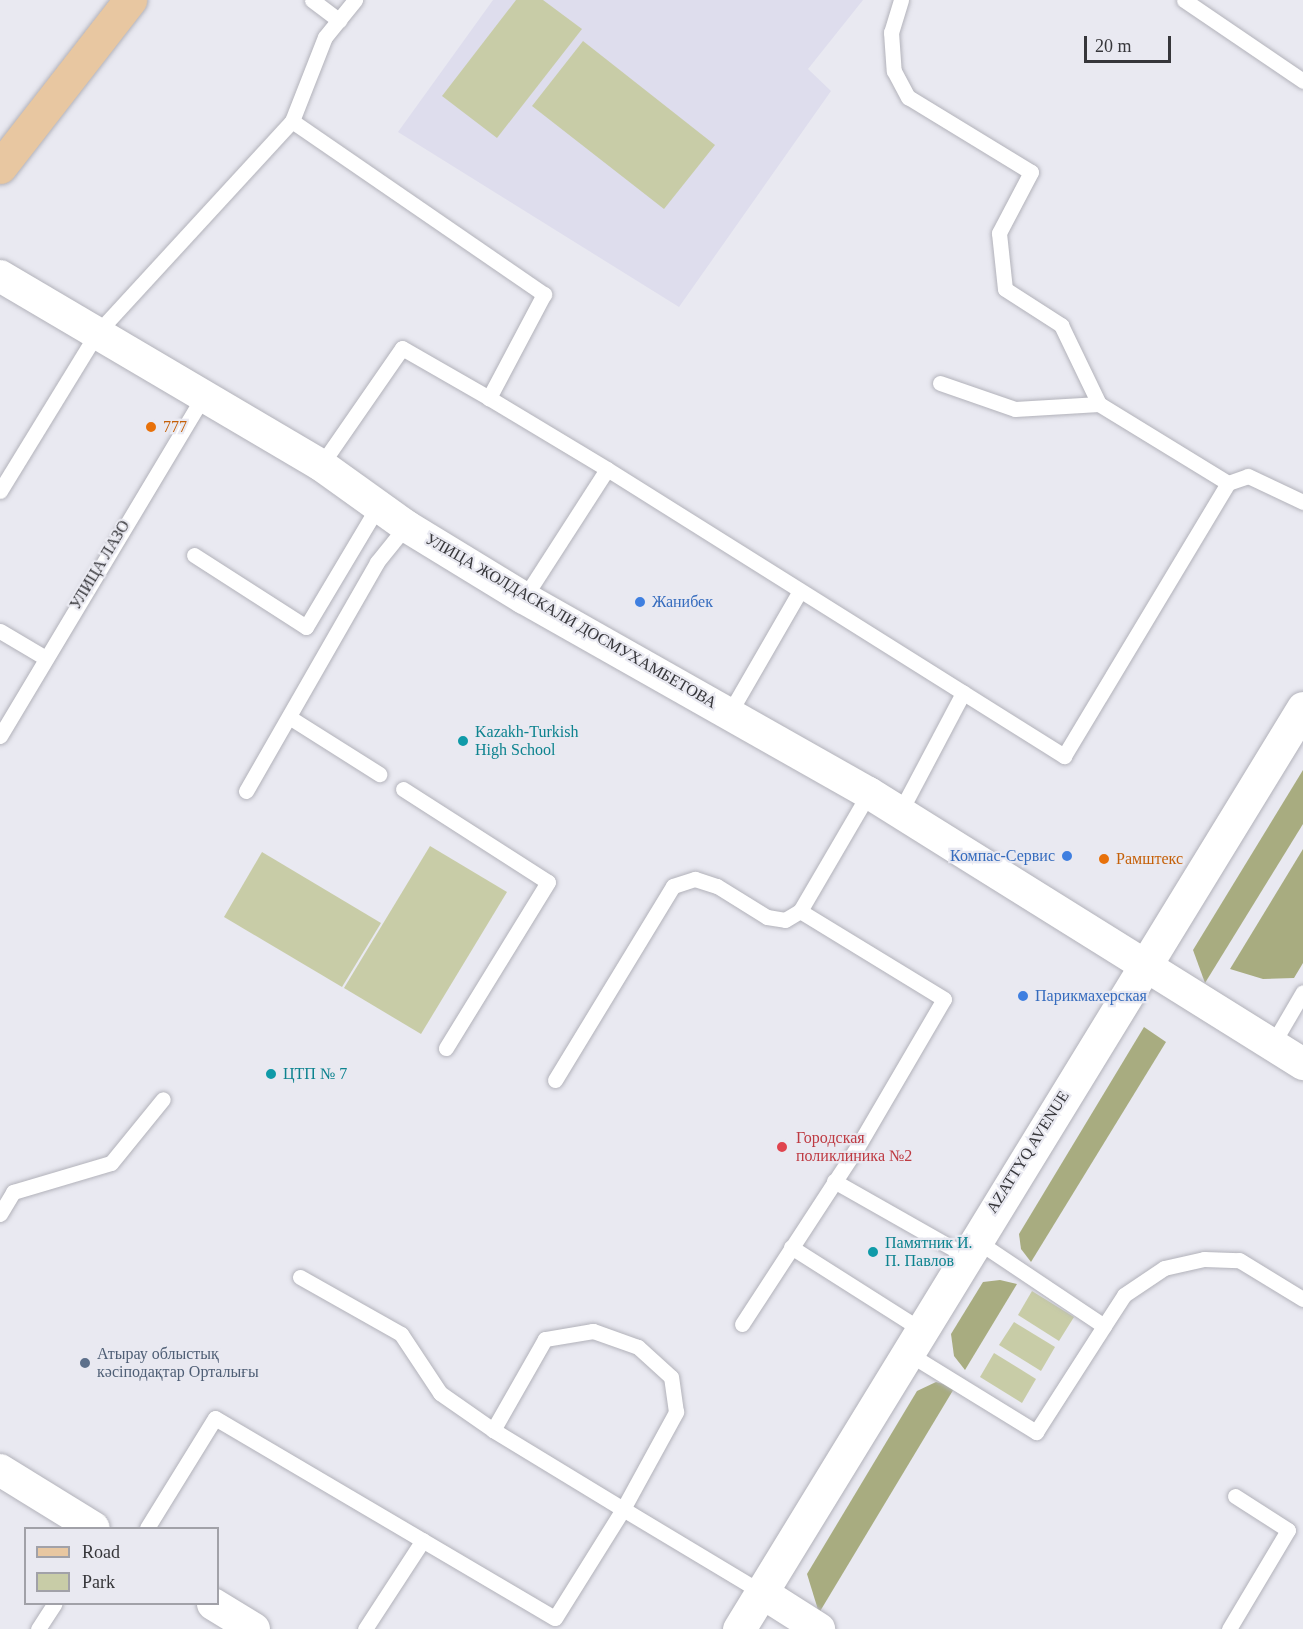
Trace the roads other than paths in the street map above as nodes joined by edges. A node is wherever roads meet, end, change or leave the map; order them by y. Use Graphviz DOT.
graph roads {
  1 [pos="130,0"];
  2 [pos="312,0"];
  3 [pos="355,0"];
  4 [pos="901,0"];
  5 [pos="1184,0"];
  6 [pos="339,20"];
  7 [pos="1303,81"];
  8 [pos="292,122"];
  9 [pos="0,167"];
  10 [pos="0,276"];
  11 [pos="97,333"];
  12 [pos="940,383"];
  13 [pos="204,395"];
  14 [pos="489,398"];
  15 [pos="1099,404"];
  16 [pos="321,465"];
  17 [pos="607,469"];
  18 [pos="1228,483"];
  19 [pos="0,491"];
  20 [pos="1303,502"];
  21 [pos="378,506"];
  22 [pos="406,526"];
  23 [pos="194,555"];
  24 [pos="800,591"];
  25 [pos="524,598"];
  26 [pos="0,631"];
  27 [pos="44,657"];
  28 [pos="963,693"];
  29 [pos="1303,708"];
  30 [pos="730,712"];
  31 [pos="290,717"];
  32 [pos="0,736"];
  33 [pos="379,774"];
  34 [pos="403,789"];
  35 [pos="246,791"];
  36 [pos="868,793"];
  37 [pos="900,812"];
  38 [pos="801,910"];
  39 [pos="1144,961"];
  40 [pos="1303,992"];
  41 [pos="1272,1045"];
  42 [pos="446,1048"];
  43 [pos="1303,1064"];
  44 [pos="555,1080"];
  45 [pos="163,1099"];
  46 [pos="834,1181"];
  47 [pos="0,1214"];
  48 [pos="791,1247"];
  49 [pos="969,1247"];
  50 [pos="300,1277"];
  51 [pos="1303,1299"];
  52 [pos="742,1324"];
  53 [pos="1104,1326"];
  54 [pos="913,1341"];
  55 [pos="493,1430"];
  56 [pos="0,1470"];
  57 [pos="1235,1496"];
  58 [pos="623,1509"];
  59 [pos="91,1527"];
  60 [pos="148,1527"];
  61 [pos="423,1540"];
  62 [pos="761,1592"];
  63 [pos="53,1605"];
  64 [pos="215,1605"];
  65 [pos="38,1629"];
  66 [pos="254,1629"];
  67 [pos="365,1629"];
  68 [pos="739,1629"];
  69 [pos="819,1629"];
  70 [pos="1229,1629"];
  1 -- 9 [label="main road"];
  2 -- 6 [label="lane"];
  3 -- 6 [label="lane"];
  4 -- 15 [label="lane"];
  5 -- 7 [label="lane"];
  6 -- 8 [label="lane"];
  8 -- 11 [label="lane"];
  8 -- 14 [label="lane"];
  10 -- 11 [label="street, УЛИЦА ЖОЛДАСКАЛИ ДОСМУХАМБЕТОВА"];
  11 -- 13 [label="street, УЛИЦА ЖОЛДАСКАЛИ ДОСМУХАМБЕТОВА"];
  11 -- 19 [label="lane"];
  12 -- 15 [label="lane"];
  13 -- 16 [label="street, УЛИЦА ЖОЛДАСКАЛИ ДОСМУХАМБЕТОВА"];
  13 -- 27 [label="lane, УЛИЦА ЛАЗО"];
  14 -- 16 [label="lane"];
  14 -- 17 [label="lane"];
  15 -- 18 [label="lane"];
  16 -- 21 [label="street, УЛИЦА ЖОЛДАСКАЛИ ДОСМУХАМБЕТОВА"];
  17 -- 24 [label="lane"];
  17 -- 25 [label="lane"];
  18 -- 20 [label="lane"];
  18 -- 28 [label="lane"];
  21 -- 22 [label="street, УЛИЦА ЖОЛДАСКАЛИ ДОСМУХАМБЕТОВА"];
  21 -- 23 [label="lane"];
  22 -- 25 [label="street, УЛИЦА ЖОЛДАСКАЛИ ДОСМУХАМБЕТОВА"];
  22 -- 31 [label="lane"];
  24 -- 28 [label="lane"];
  24 -- 30 [label="lane"];
  25 -- 30 [label="street, УЛИЦА ЖОЛДАСКАЛИ ДОСМУХАМБЕТОВА"];
  26 -- 27 [label="lane"];
  27 -- 32 [label="lane, УЛИЦА ЛАЗО"];
  28 -- 37 [label="lane"];
  29 -- 39 [label="street, AZATTYQ AVENUE"];
  30 -- 36 [label="street, УЛИЦА ЖОЛДАСКАЛИ ДОСМУХАМБЕТОВА"];
  31 -- 33 [label="lane"];
  31 -- 35 [label="lane"];
  34 -- 42 [label="lane"];
  36 -- 37 [label="street, УЛИЦА ЖОЛДАСКАЛИ ДОСМУХАМБЕТОВА"];
  36 -- 38 [label="lane"];
  37 -- 39 [label="street, УЛИЦА ЖОЛДАСКАЛИ ДОСМУХАМБЕТОВА"];
  38 -- 44 [label="lane"];
  38 -- 46 [label="lane"];
  39 -- 41 [label="street, УЛИЦА ЖОЛДАСКАЛИ ДОСМУХАМБЕТОВА"];
  39 -- 49 [label="street, AZATTYQ AVENUE"];
  40 -- 41 [label="lane"];
  41 -- 43 [label="street, УЛИЦА ЖОЛДАСКАЛИ ДОСМУХАМБЕТОВА"];
  45 -- 47 [label="lane"];
  46 -- 48 [label="lane"];
  46 -- 49 [label="lane"];
  48 -- 52 [label="lane"];
  48 -- 54 [label="lane"];
  49 -- 53 [label="lane"];
  49 -- 54 [label="street, AZATTYQ AVENUE"];
  50 -- 55 [label="lane"];
  51 -- 53 [label="lane"];
  53 -- 54 [label="lane"];
  54 -- 62 [label="street, AZATTYQ AVENUE"];
  55 -- 58 [label="lane"];
  55 -- 58 [label="lane"];
  56 -- 59 [label="street"];
  57 -- 70 [label="lane"];
  58 -- 61 [label="lane"];
  58 -- 62 [label="lane"];
  60 -- 61 [label="lane"];
  61 -- 67 [label="lane"];
  62 -- 68 [label="street, AZATTYQ AVENUE"];
  62 -- 69 [label="street"];
  63 -- 65 [label="lane"];
  64 -- 66 [label="street"];
}
